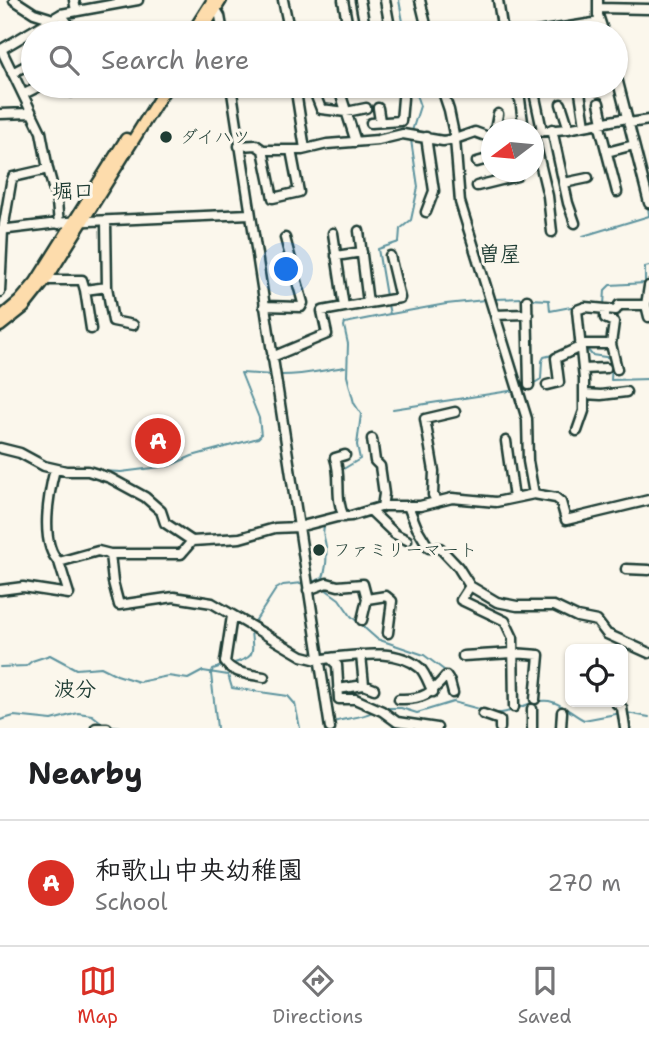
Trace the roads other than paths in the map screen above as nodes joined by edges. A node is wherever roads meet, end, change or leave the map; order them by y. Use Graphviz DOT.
graph roads {
  1 [pos="14,0"];
  2 [pos="74,0"];
  3 [pos="138,0"];
  4 [pos="283,0"];
  5 [pos="343,0"];
  6 [pos="360,0"];
  7 [pos="385,0"];
  8 [pos="421,0"];
  9 [pos="498,0"];
  10 [pos="214,2"];
  11 [pos="598,4"];
  12 [pos="649,9"];
  13 [pos="76,11"];
  14 [pos="61,14"];
  15 [pos="50,18"];
  16 [pos="47,21"];
  17 [pos="66,21"];
  18 [pos="201,21"];
  19 [pos="205,21"];
  20 [pos="221,21"];
  21 [pos="287,21"];
  22 [pos="347,21"];
  23 [pos="364,21"];
  24 [pos="389,21"];
  25 [pos="425,21"];
  26 [pos="501,21"];
  27 [pos="21,39"];
  28 [pos="1,49"];
  29 [pos="21,68"];
  30 [pos="12,73"];
  31 [pos="21,89"];
  32 [pos="25,98"];
  33 [pos="152,98"];
  34 [pos="159,98"];
  35 [pos="233,98"];
  36 [pos="298,98"];
  37 [pos="317,98"];
  38 [pos="342,98"];
  39 [pos="402,98"];
  40 [pos="445,98"];
  41 [pos="519,98"];
  42 [pos="534,98"];
  43 [pos="581,98"];
  44 [pos="622,98"];
  45 [pos="599,103"];
  46 [pos="561,104"];
  47 [pos="366,108"];
  48 [pos="378,108"];
  49 [pos="346,112"];
  50 [pos="31,113"];
  51 [pos="0,114"];
  52 [pos="498,114"];
  53 [pos="497,119"];
  54 [pos="523,119"];
  55 [pos="537,119"];
  56 [pos="649,120"];
  57 [pos="401,121"];
  58 [pos="628,121"];
  59 [pos="601,122"];
  60 [pos="585,125"];
  61 [pos="552,129"];
  62 [pos="569,129"];
  63 [pos="544,130"];
  64 [pos="481,134"];
  65 [pos="408,135"];
  66 [pos="426,137"];
  67 [pos="455,139"];
  68 [pos="356,142"];
  69 [pos="634,145"];
  70 [pos="239,146"];
  71 [pos="305,149"];
  72 [pos="263,150"];
  73 [pos="291,150"];
  74 [pos="607,152"];
  75 [pos="481,161"];
  76 [pos="477,162"];
  77 [pos="48,169"];
  78 [pos="588,178"];
  79 [pos="544,179"];
  80 [pos="493,182"];
  81 [pos="564,183"];
  82 [pos="477,186"];
  83 [pos="617,191"];
  84 [pos="649,202"];
  85 [pos="426,212"];
  86 [pos="250,214"];
  87 [pos="106,222"];
  88 [pos="77,223"];
  89 [pos="575,223"];
  90 [pos="60,224"];
  91 [pos="2,230"];
  92 [pos="359,231"];
  93 [pos="552,232"];
  94 [pos="333,233"];
  95 [pos="285,238"];
  96 [pos="362,252"];
  97 [pos="336,256"];
  98 [pos="390,256"];
  99 [pos="47,278"];
  100 [pos="649,286"];
  101 [pos="107,287"];
  102 [pos="85,290"];
  103 [pos="0,292"];
  104 [pos="527,300"];
  105 [pos="368,303"];
  106 [pos="646,305"];
  107 [pos="264,306"];
  108 [pos="344,307"];
  109 [pos="605,309"];
  110 [pos="527,314"];
  111 [pos="495,315"];
  112 [pos="649,317"];
  113 [pos="0,318"];
  114 [pos="133,325"];
  115 [pos="0,326"];
  116 [pos="91,329"];
  117 [pos="611,344"];
  118 [pos="580,346"];
  119 [pos="272,357"];
  120 [pos="529,366"];
  121 [pos="511,367"];
  122 [pos="606,368"];
  123 [pos="583,369"];
  124 [pos="617,369"];
  125 [pos="529,385"];
  126 [pos="547,385"];
  127 [pos="626,392"];
  128 [pos="584,394"];
  129 [pos="455,412"];
  130 [pos="577,432"];
  131 [pos="372,439"];
  132 [pos="506,441"];
  133 [pos="0,448"];
  134 [pos="345,455"];
  135 [pos="55,469"];
  136 [pos="534,494"];
  137 [pos="514,498"];
  138 [pos="649,500"];
  139 [pos="437,502"];
  140 [pos="408,506"];
  141 [pos="382,507"];
  142 [pos="370,510"];
  143 [pos="340,517"];
  144 [pos="298,527"];
  145 [pos="407,540"];
  146 [pos="192,541"];
  147 [pos="110,554"];
  148 [pos="60,562"];
  149 [pos="625,569"];
  150 [pos="649,570"];
  151 [pos="470,586"];
  152 [pos="0,590"];
  153 [pos="307,590"];
  154 [pos="367,599"];
  155 [pos="232,616"];
  156 [pos="362,620"];
  157 [pos="388,633"];
  158 [pos="513,653"];
  159 [pos="649,653"];
  160 [pos="361,655"];
  161 [pos="463,656"];
  162 [pos="330,658"];
  163 [pos="318,660"];
  164 [pos="264,677"];
  165 [pos="364,685"];
  166 [pos="338,689"];
  167 [pos="374,689"];
  168 [pos="433,692"];
  169 [pos="453,693"];
  170 [pos="399,699"];
  171 [pos="535,699"];
  172 [pos="621,707"];
  173 [pos="514,708"];
  174 [pos="532,709"];
  175 [pos="562,712"];
  176 [pos="483,714"];
  177 [pos="96,728"];
  178 [pos="107,728"];
  179 [pos="330,728"];
  180 [pos="437,728"];
  181 [pos="500,728"];
  182 [pos="532,728"];
  183 [pos="561,728"];
  184 [pos="625,728"];
  1 -- 15 [label="street"];
  2 -- 13 [label="street"];
  3 -- 13 [label="street"];
  4 -- 21 [label="street"];
  5 -- 22 [label="street"];
  6 -- 23 [label="street"];
  7 -- 24 [label="street"];
  8 -- 25 [label="street"];
  9 -- 26 [label="street"];
  10 -- 18 [label="main road"];
  10 -- 19 [label="main road"];
  10 -- 20 [label="street"];
  11 -- 12 [label="street"];
  13 -- 14 [label="street"];
  14 -- 15 [label="street"];
  14 -- 17 [label="street"];
  15 -- 16 [label="street"];
  27 -- 28 [label="street"];
  28 -- 30 [label="street"];
  29 -- 30 [label="street"];
  30 -- 31 [label="street"];
  32 -- 50 [label="street"];
  33 -- 88 [label="main road"];
  34 -- 88 [label="main road"];
  35 -- 70 [label="street"];
  36 -- 71 [label="street"];
  37 -- 49 [label="street"];
  38 -- 49 [label="street"];
  39 -- 57 [label="street"];
  40 -- 67 [label="street"];
  41 -- 54 [label="street"];
  42 -- 55 [label="street"];
  43 -- 60 [label="street"];
  44 -- 58 [label="street"];
  45 -- 59 [label="street"];
  46 -- 62 [label="street"];
  47 -- 49 [label="street"];
  48 -- 57 [label="street"];
  49 -- 68 [label="street"];
  50 -- 51 [label="street"];
  50 -- 77 [label="street"];
  52 -- 53 [label="street"];
  56 -- 58 [label="street"];
  57 -- 65 [label="street"];
  58 -- 59 [label="street"];
  58 -- 69 [label="street"];
  59 -- 60 [label="street"];
  59 -- 74 [label="street"];
  60 -- 62 [label="street"];
  61 -- 62 [label="street"];
  61 -- 63 [label="street"];
  61 -- 81 [label="street"];
  64 -- 67 [label="street"];
  65 -- 66 [label="street"];
  65 -- 68 [label="street"];
  66 -- 67 [label="street"];
  66 -- 85 [label="street"];
  67 -- 111 [label="street"];
  68 -- 71 [label="street"];
  69 -- 74 [label="street"];
  69 -- 84 [label="street"];
  70 -- 72 [label="street"];
  70 -- 86 [label="street"];
  71 -- 73 [label="street"];
  72 -- 73 [label="street"];
  72 -- 73 [label="street"];
  74 -- 83 [label="street"];
  75 -- 76 [label="street"];
  77 -- 90 [label="street"];
  77 -- 91 [label="street"];
  78 -- 81 [label="street"];
  79 -- 93 [label="street"];
  80 -- 82 [label="street"];
  81 -- 89 [label="street"];
  86 -- 87 [label="street"];
  86 -- 107 [label="street"];
  87 -- 88 [label="street"];
  87 -- 101 [label="street"];
  88 -- 90 [label="street"];
  88 -- 99 [label="main road"];
  88 -- 113 [label="main road"];
  90 -- 91 [label="street"];
  91 -- 103 [label="street"];
  92 -- 96 [label="street"];
  94 -- 97 [label="street"];
  95 -- 107 [label="street"];
  96 -- 97 [label="street"];
  96 -- 105 [label="street"];
  97 -- 108 [label="street"];
  98 -- 105 [label="street"];
  99 -- 102 [label="street"];
  99 -- 115 [label="main road"];
  100 -- 106 [label="street"];
  101 -- 102 [label="street"];
  101 -- 114 [label="street"];
  102 -- 116 [label="street"];
  104 -- 110 [label="street"];
  105 -- 108 [label="street"];
  106 -- 109 [label="street"];
  106 -- 112 [label="street"];
  107 -- 119 [label="street"];
  108 -- 119 [label="street"];
  109 -- 117 [label="street"];
  109 -- 118 [label="street"];
  110 -- 111 [label="street"];
  110 -- 120 [label="street"];
  111 -- 121 [label="street"];
  117 -- 118 [label="street"];
  117 -- 124 [label="street"];
  118 -- 123 [label="street"];
  118 -- 126 [label="street"];
  119 -- 144 [label="street"];
  120 -- 121 [label="street"];
  120 -- 125 [label="street"];
  121 -- 136 [label="street"];
  122 -- 123 [label="street"];
  123 -- 128 [label="street"];
  127 -- 128 [label="street"];
  128 -- 130 [label="street"];
  129 -- 139 [label="street"];
  131 -- 141 [label="street"];
  132 -- 137 [label="street"];
  133 -- 135 [label="street"];
  134 -- 143 [label="street"];
  135 -- 146 [label="street"];
  135 -- 148 [label="street"];
  136 -- 137 [label="street"];
  136 -- 138 [label="street"];
  137 -- 139 [label="street"];
  139 -- 140 [label="street"];
  140 -- 141 [label="street"];
  140 -- 151 [label="street"];
  141 -- 142 [label="street"];
  142 -- 143 [label="street"];
  142 -- 145 [label="street"];
  143 -- 144 [label="street"];
  144 -- 146 [label="street"];
  144 -- 153 [label="street"];
  146 -- 147 [label="street"];
  147 -- 148 [label="street"];
  147 -- 155 [label="street"];
  148 -- 152 [label="street"];
  149 -- 150 [label="street"];
  151 -- 158 [label="street"];
  151 -- 159 [label="street"];
  153 -- 154 [label="street"];
  153 -- 163 [label="street"];
  154 -- 156 [label="street"];
  154 -- 157 [label="street"];
  155 -- 163 [label="street"];
  155 -- 164 [label="street"];
  158 -- 161 [label="street"];
  158 -- 171 [label="street"];
  158 -- 173 [label="street"];
  160 -- 162 [label="street"];
  160 -- 165 [label="street"];
  160 -- 168 [label="street"];
  162 -- 163 [label="street"];
  162 -- 166 [label="street"];
  163 -- 179 [label="street"];
  165 -- 166 [label="street"];
  165 -- 167 [label="street"];
  166 -- 180 [label="street"];
  168 -- 169 [label="street"];
  168 -- 170 [label="street"];
  172 -- 184 [label="street"];
  174 -- 182 [label="street"];
  175 -- 183 [label="street"];
  176 -- 181 [label="street"];
  177 -- 178 [label="street"];
}
